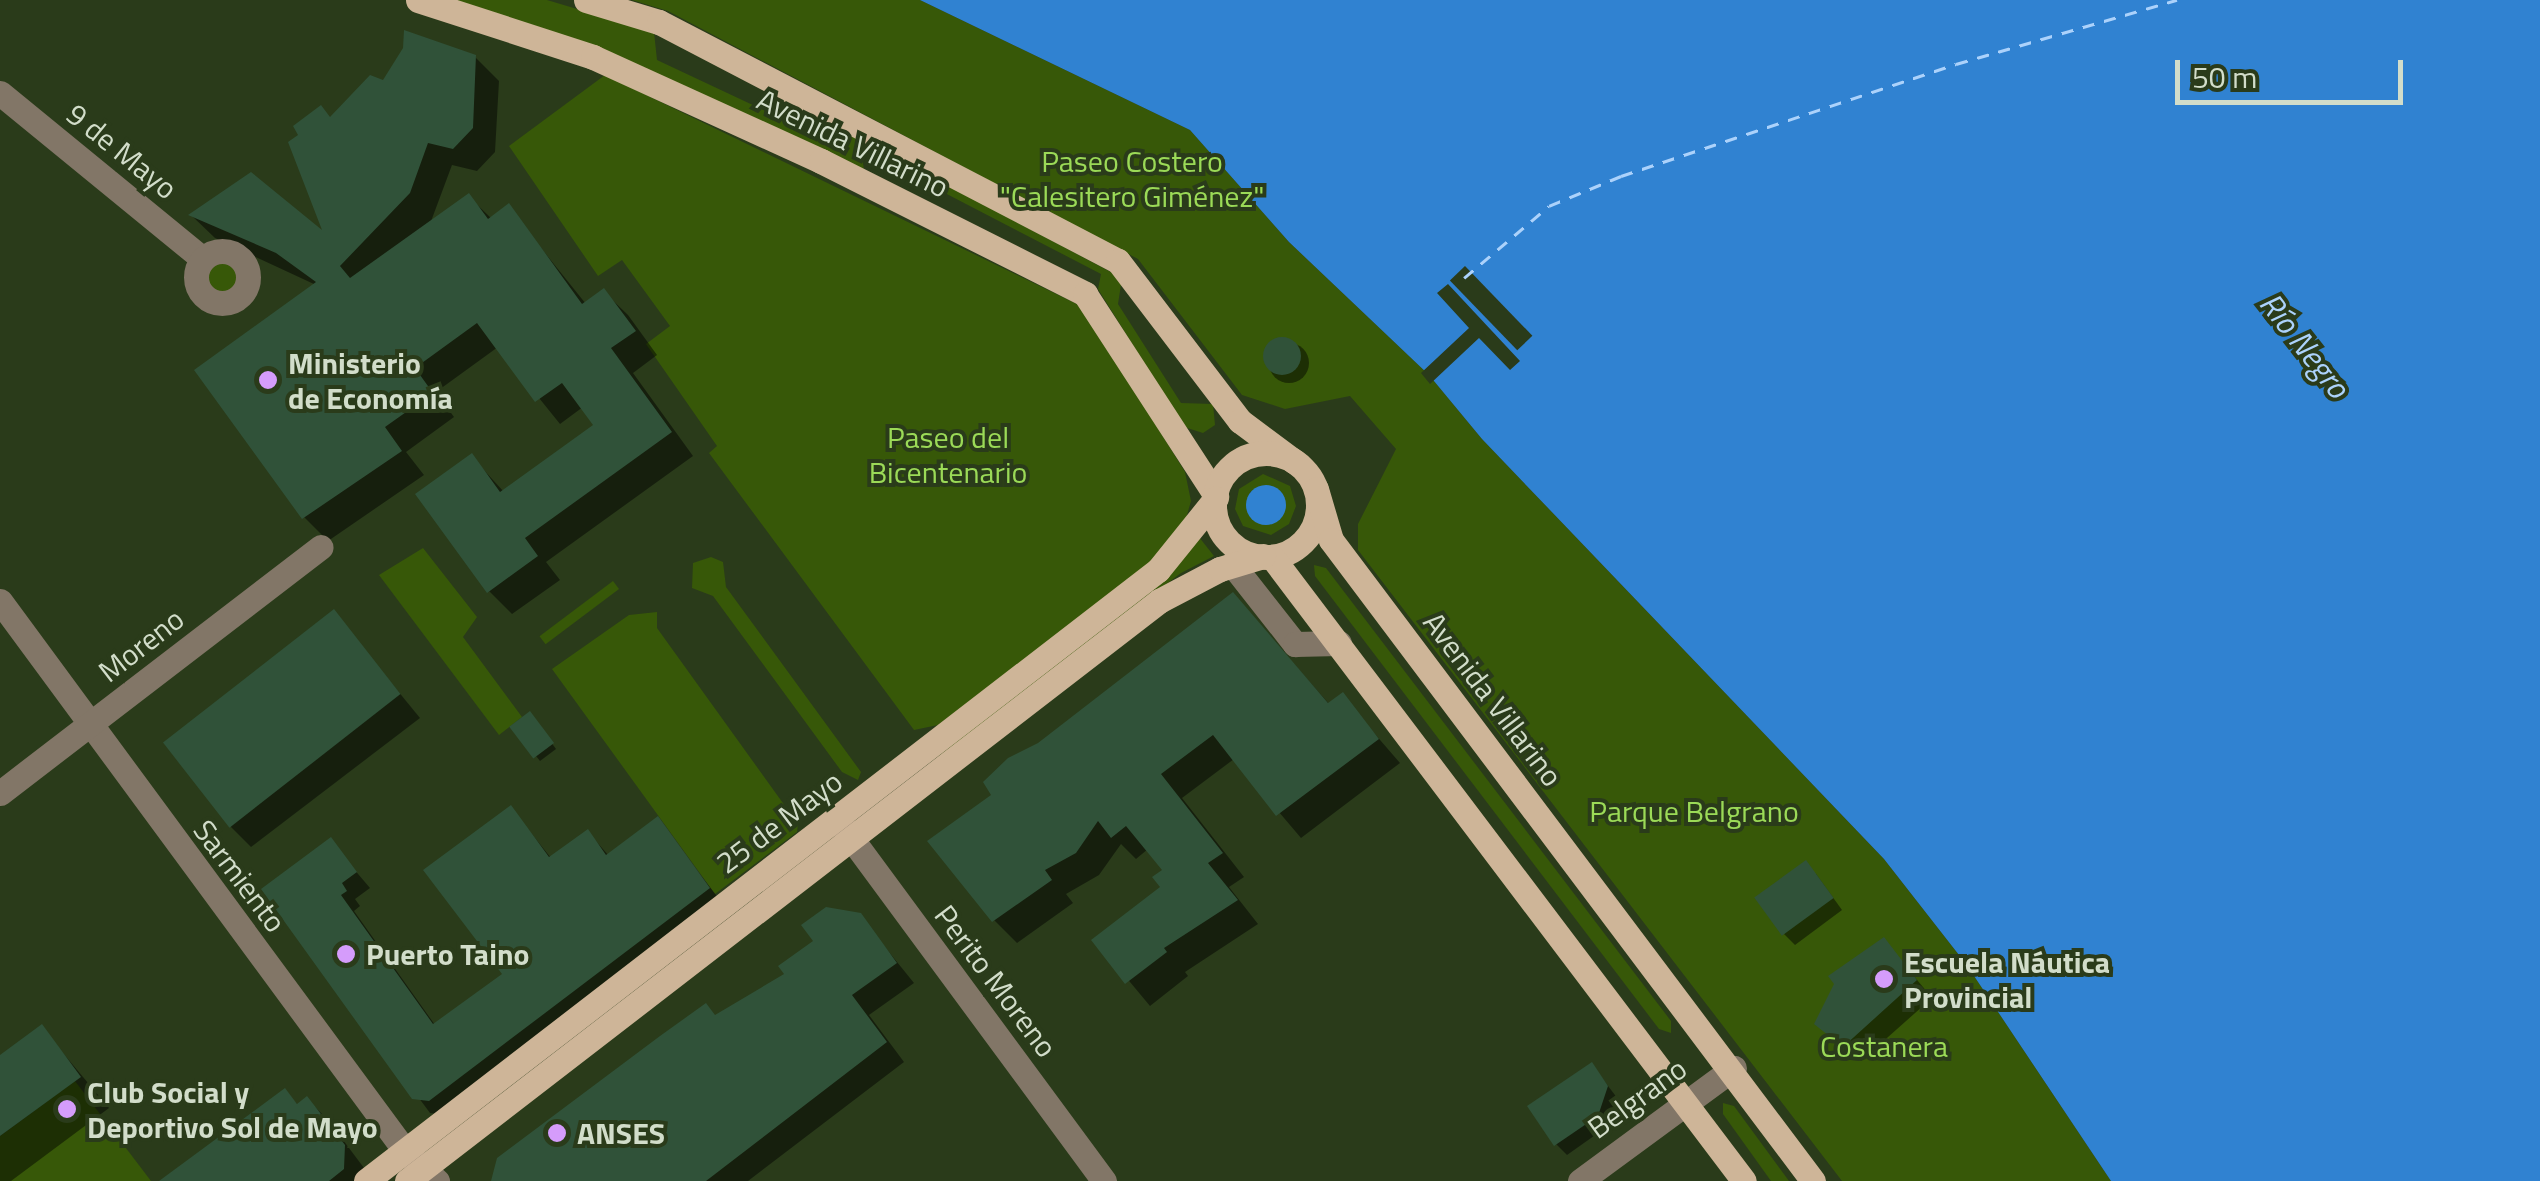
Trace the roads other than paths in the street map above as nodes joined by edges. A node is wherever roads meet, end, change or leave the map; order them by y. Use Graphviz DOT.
graph roads {
  1 [pos="418,0"];
  2 [pos="586,0"];
  3 [pos="0,93"];
  4 [pos="203,259"];
  5 [pos="1295,462"];
  6 [pos="1316,490"];
  7 [pos="1216,497"];
  8 [pos="321,547"];
  9 [pos="1268,557"];
  10 [pos="1232,564"];
  11 [pos="0,601"];
  12 [pos="1339,643"];
  13 [pos="89,726"];
  14 [pos="0,793"];
  15 [pos="844,830"];
  16 [pos="1734,1068"];
  17 [pos="1686,1102"];
  18 [pos="404,1151"];
  19 [pos="424,1176"];
  20 [pos="366,1181"];
  21 [pos="1104,1181"];
  22 [pos="1580,1181"];
  23 [pos="1744,1181"];
  24 [pos="1813,1181"];
  1 -- 7 [label="main road, Avenida Villarino"];
  2 -- 5 [label="main road, Avenida Villarino"];
  3 -- 4 [label="street, 9 de Mayo"];
  5 -- 6 [label="main road"];
  5 -- 7 [label="main road, 25 de Mayo"];
  6 -- 9 [label="main road, 25 de Mayo"];
  6 -- 16 [label="main road, Avenida Villarino"];
  7 -- 9 [label="main road"];
  7 -- 15 [label="main road, 25 de Mayo"];
  8 -- 13 [label="street, Moreno"];
  9 -- 10 [label="main road, 25 de Mayo"];
  9 -- 12 [label="main road"];
  10 -- 12 [label="street"];
  10 -- 15 [label="main road, 25 de Mayo"];
  11 -- 13 [label="street, Sarmiento"];
  12 -- 17 [label="main road"];
  13 -- 14 [label="street, Moreno"];
  13 -- 18 [label="street, Sarmiento"];
  15 -- 18 [label="main road, 25 de Mayo"];
  15 -- 19 [label="main road, 25 de Mayo"];
  15 -- 21 [label="street, Perito Moreno"];
  16 -- 17 [label="street, Belgrano"];
  16 -- 24 [label="main road, Avenida Villarino"];
  17 -- 22 [label="street, Belgrano"];
  17 -- 23 [label="main road"];
  18 -- 19 [label="street, Sarmiento"];
  18 -- 20 [label="main road, 25 de Mayo"];
}
